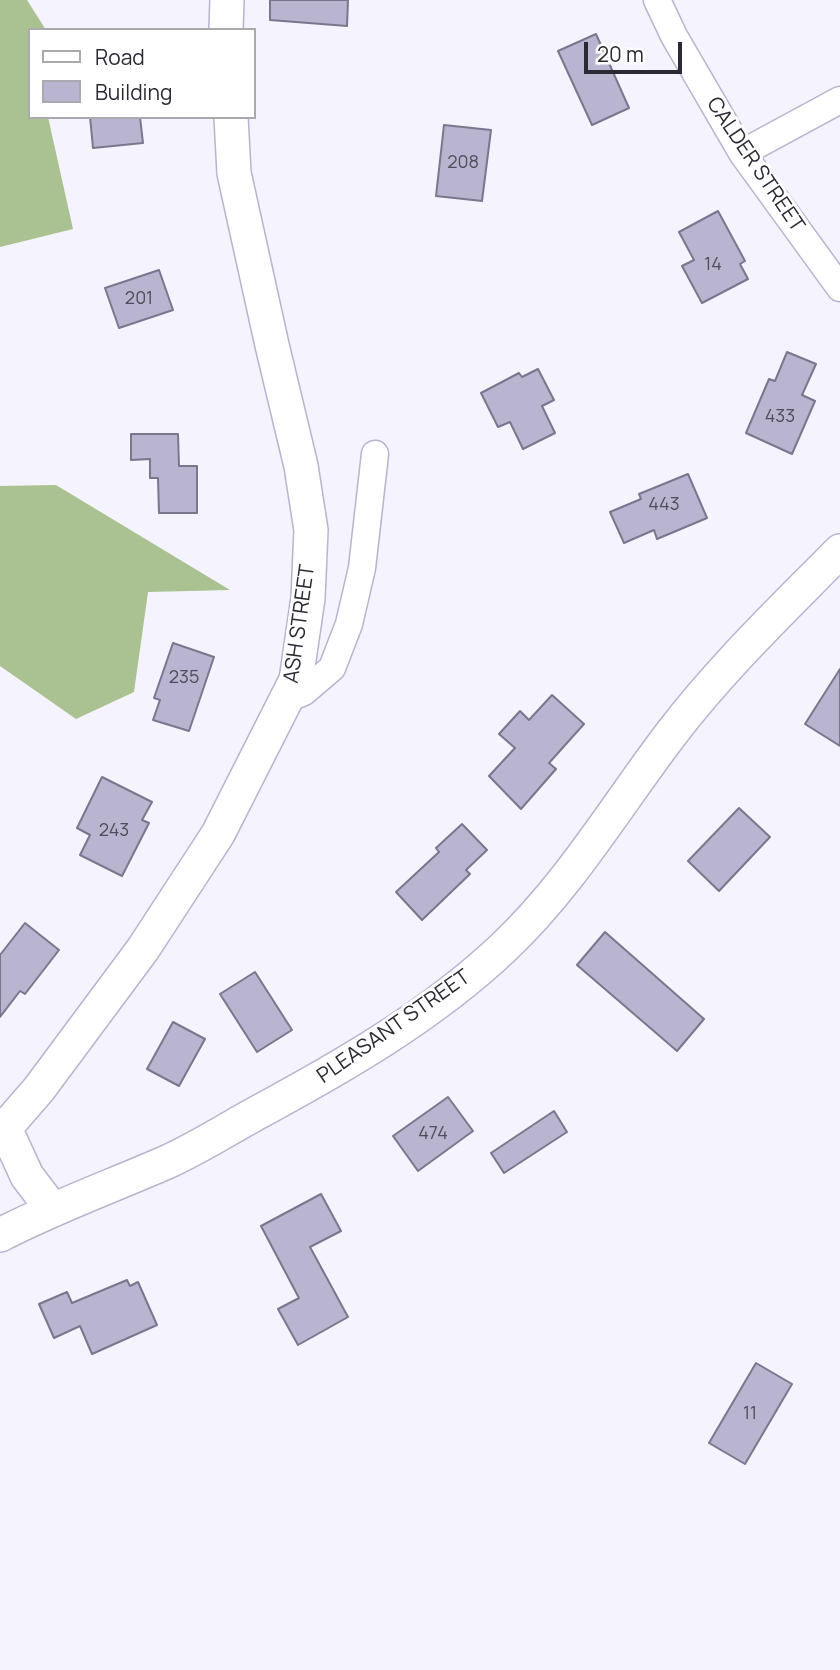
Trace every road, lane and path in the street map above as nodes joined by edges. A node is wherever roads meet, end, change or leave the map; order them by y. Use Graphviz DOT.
graph roads {
  1 [pos="227,0"];
  2 [pos="657,0"];
  3 [pos="226,28"];
  4 [pos="840,100"];
  5 [pos="231,119"];
  6 [pos="742,153"];
  7 [pos="840,288"];
  8 [pos="375,454"];
  9 [pos="840,551"];
  10 [pos="287,699"];
  11 [pos="2,1131"];
  12 [pos="53,1210"];
  13 [pos="0,1235"];
  1 -- 3 [label="street"];
  2 -- 6 [label="street, CALDER STREET"];
  4 -- 6 [label="street"];
  5 -- 10 [label="street, ASH STREET"];
  6 -- 7 [label="street, CALDER STREET"];
  8 -- 10 [label="street"];
  9 -- 12 [label="street, PLEASANT STREET"];
  10 -- 11 [label="street, ASH STREET"];
  11 -- 12 [label="street"];
  12 -- 13 [label="street, PLEASANT STREET"];
}
